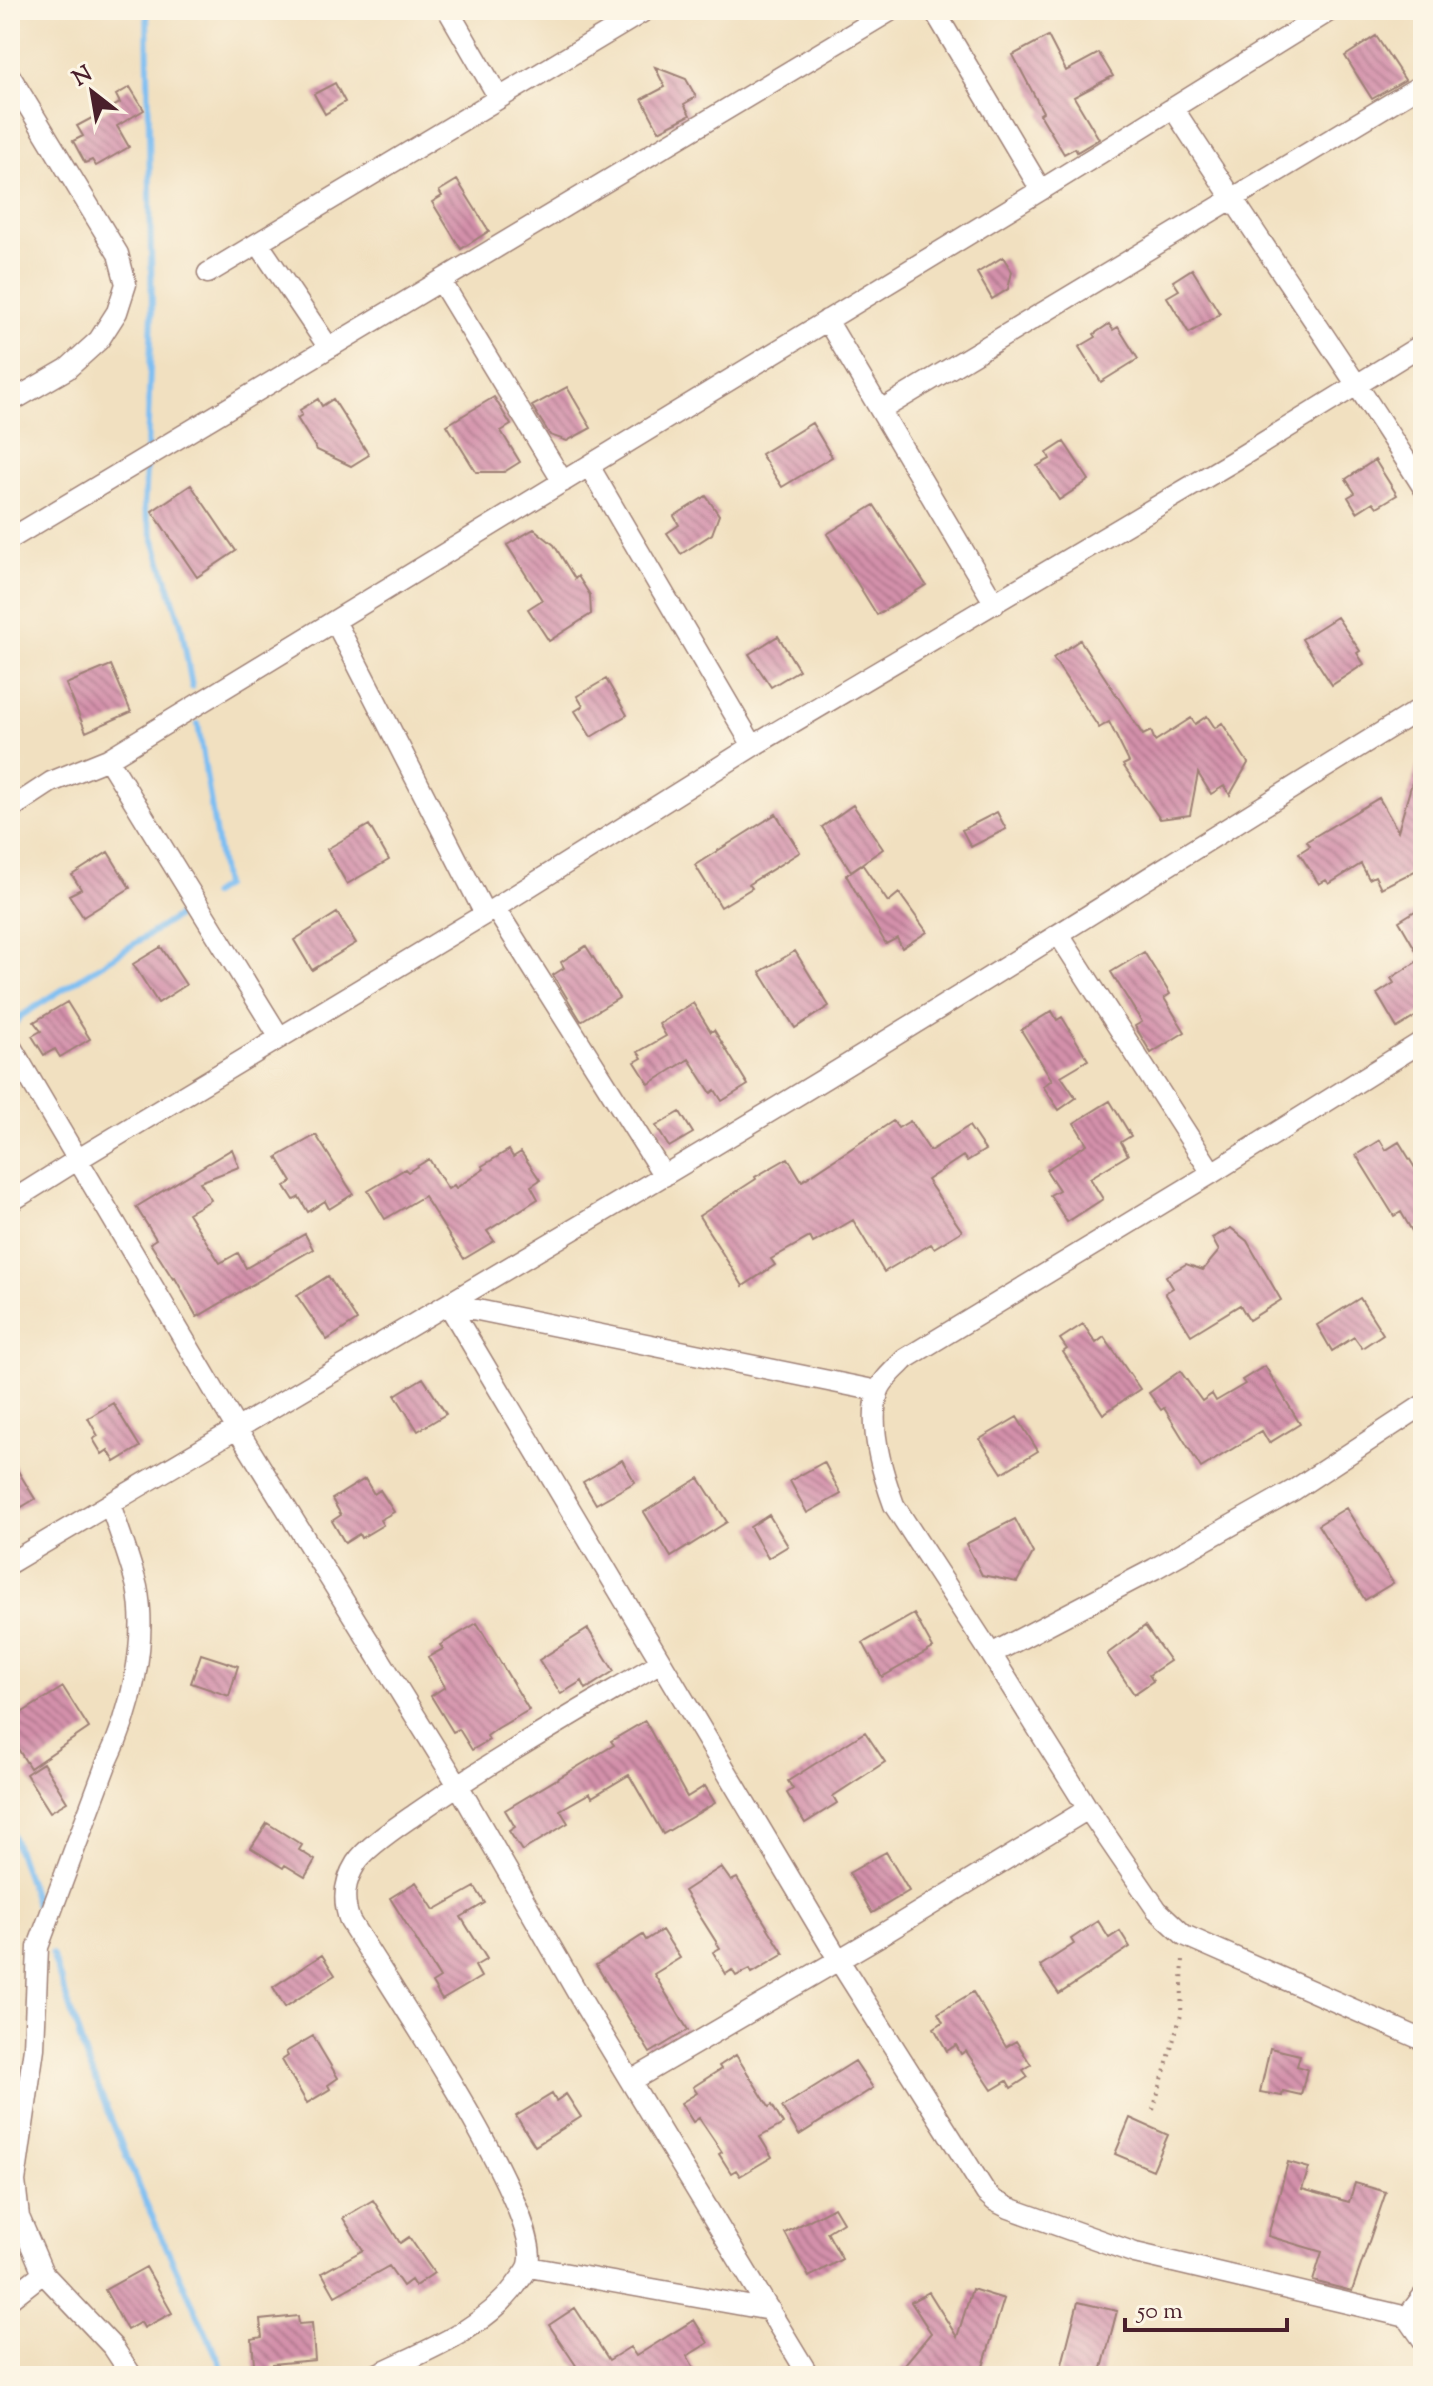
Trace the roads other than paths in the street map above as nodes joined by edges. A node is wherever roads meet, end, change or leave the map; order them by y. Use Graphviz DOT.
graph roads {
  1 [pos="448,10"];
  2 [pos="646,10"];
  3 [pos="892,10"];
  4 [pos="934,10"];
  5 [pos="1331,10"];
  6 [pos="10,76"];
  7 [pos="1423,84"];
  8 [pos="499,98"];
  9 [pos="1173,108"];
  10 [pos="1041,190"];
  11 [pos="1232,200"];
  12 [pos="258,243"];
  13 [pos="208,273"];
  14 [pos="441,281"];
  15 [pos="827,320"];
  16 [pos="1423,344"];
  17 [pos="329,348"];
  18 [pos="1358,384"];
  19 [pos="10,402"];
  20 [pos="881,410"];
  21 [pos="589,466"];
  22 [pos="563,482"];
  23 [pos="1423,487"];
  24 [pos="10,539"];
  25 [pos="995,604"];
  26 [pos="335,621"];
  27 [pos="1423,707"];
  28 [pos="753,746"];
  29 [pos="108,759"];
  30 [pos="10,809"];
  31 [pos="490,911"];
  32 [pos="1059,935"];
  33 [pos="280,1038"];
  34 [pos="1423,1041"];
  35 [pos="10,1045"];
  36 [pos="77,1160"];
  37 [pos="1212,1173"];
  38 [pos="664,1176"];
  39 [pos="10,1202"];
  40 [pos="448,1304"];
  41 [pos="878,1391"];
  42 [pos="1423,1405"];
  43 [pos="237,1429"];
  44 [pos="110,1504"];
  45 [pos="10,1563"];
  46 [pos="991,1654"];
  47 [pos="661,1662"];
  48 [pos="458,1785"];
  49 [pos="1088,1809"];
  50 [pos="838,1959"];
  51 [pos="1423,2040"];
  52 [pos="631,2081"];
  53 [pos="529,2267"];
  54 [pos="43,2273"];
  55 [pos="1423,2296"];
  56 [pos="10,2299"];
  57 [pos="770,2310"];
  58 [pos="1407,2317"];
  59 [pos="1423,2340"];
  60 [pos="132,2376"];
  61 [pos="373,2376"];
  62 [pos="809,2376"];
  1 -- 8 [label="street"];
  2 -- 8 [label="street"];
  3 -- 14 [label="street"];
  4 -- 10 [label="street"];
  5 -- 9 [label="street"];
  6 -- 19 [label="street"];
  7 -- 11 [label="street"];
  8 -- 12 [label="street"];
  9 -- 10 [label="street"];
  9 -- 11 [label="street"];
  10 -- 15 [label="street"];
  11 -- 18 [label="street"];
  11 -- 20 [label="street"];
  12 -- 13 [label="street"];
  12 -- 17 [label="street"];
  14 -- 17 [label="street"];
  14 -- 22 [label="street"];
  15 -- 20 [label="street"];
  15 -- 21 [label="street"];
  16 -- 18 [label="street"];
  17 -- 24 [label="street"];
  18 -- 23 [label="street"];
  18 -- 25 [label="street"];
  20 -- 25 [label="street"];
  21 -- 22 [label="street"];
  21 -- 28 [label="street"];
  22 -- 26 [label="street"];
  25 -- 28 [label="street"];
  26 -- 29 [label="street"];
  26 -- 31 [label="street"];
  27 -- 32 [label="street"];
  28 -- 31 [label="street"];
  29 -- 30 [label="street"];
  29 -- 33 [label="street"];
  31 -- 33 [label="street"];
  31 -- 38 [label="street"];
  32 -- 37 [label="street"];
  32 -- 38 [label="street"];
  33 -- 36 [label="street"];
  34 -- 37 [label="street"];
  35 -- 36 [label="street"];
  36 -- 39 [label="street"];
  36 -- 43 [label="street"];
  37 -- 41 [label="street"];
  38 -- 40 [label="street"];
  40 -- 41 [label="street"];
  40 -- 43 [label="street"];
  40 -- 47 [label="street"];
  41 -- 46 [label="street"];
  42 -- 46 [label="street"];
  43 -- 44 [label="street"];
  43 -- 48 [label="street"];
  44 -- 45 [label="street"];
  44 -- 54 [label="street"];
  46 -- 49 [label="street"];
  47 -- 48 [label="street"];
  47 -- 50 [label="street"];
  48 -- 52 [label="street"];
  48 -- 53 [label="street"];
  49 -- 50 [label="street"];
  49 -- 51 [label="street"];
  50 -- 52 [label="street"];
  50 -- 58 [label="street"];
  52 -- 57 [label="street"];
  53 -- 57 [label="street"];
  53 -- 61 [label="street"];
  54 -- 56 [label="street"];
  54 -- 60 [label="street"];
  55 -- 58 [label="street"];
  57 -- 62 [label="street"];
  58 -- 59 [label="street"];
}
